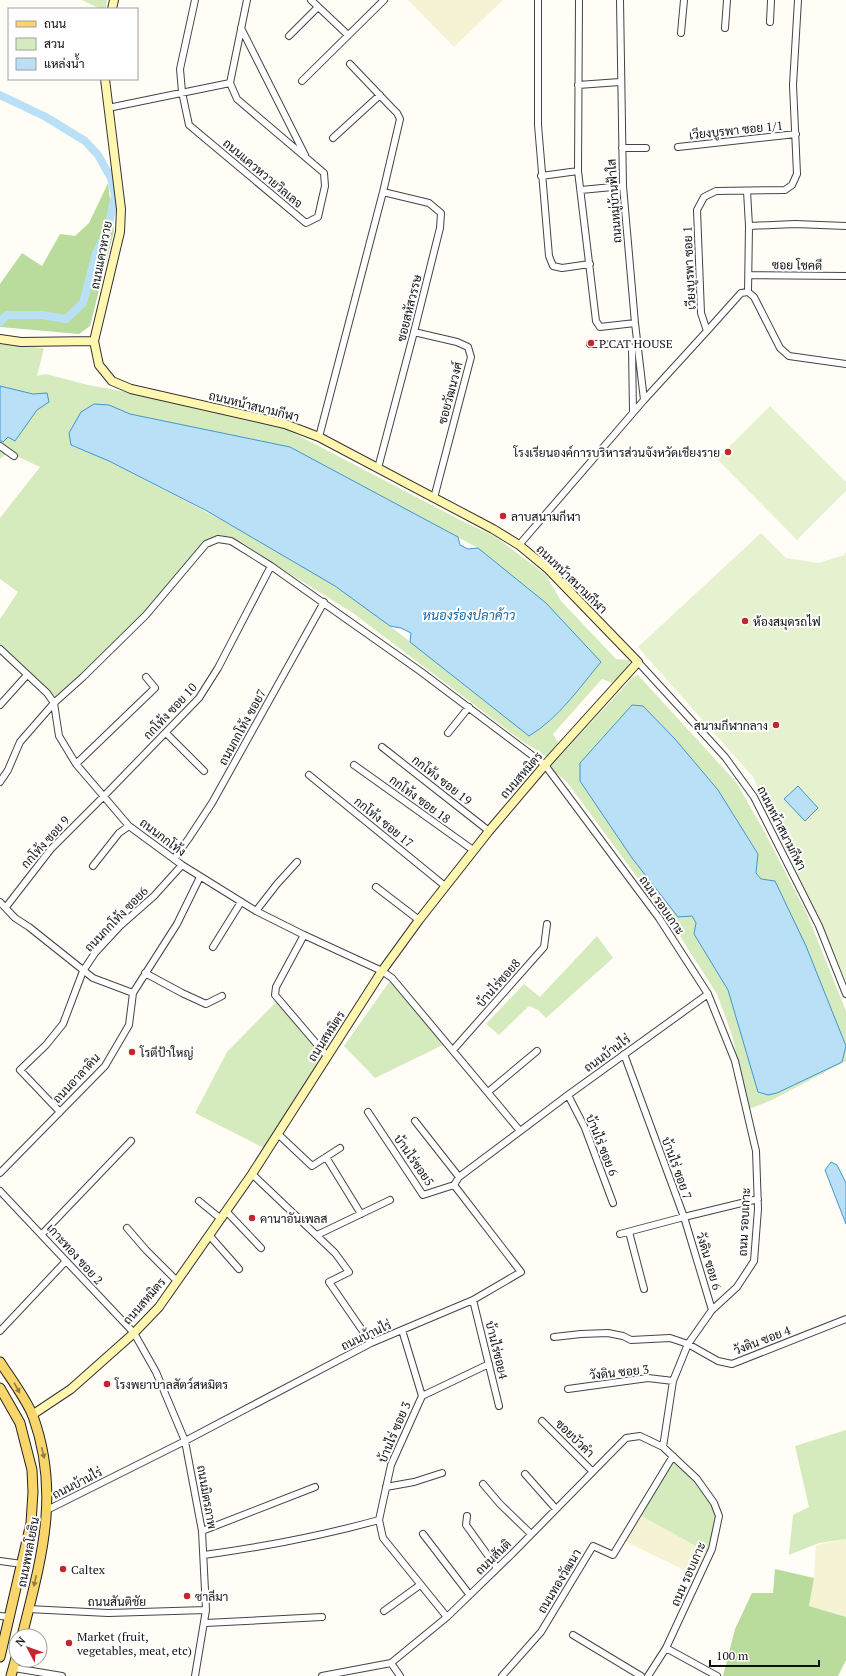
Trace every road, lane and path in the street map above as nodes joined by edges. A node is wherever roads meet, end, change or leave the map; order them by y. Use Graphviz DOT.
graph roads {
  1 [pos="195,0"];
  2 [pos="247,0"];
  3 [pos="310,0"];
  4 [pos="384,0"];
  5 [pos="538,0"];
  6 [pos="578,0"];
  7 [pos="620,0"];
  8 [pos="684,0"];
  9 [pos="726,0"];
  10 [pos="771,0"];
  11 [pos="798,0"];
  12 [pos="318,7"];
  13 [pos="770,22"];
  14 [pos="241,28"];
  15 [pos="725,28"];
  16 [pos="682,33"];
  17 [pos="289,36"];
  18 [pos="348,36"];
  19 [pos="350,64"];
  20 [pos="105,80"];
  21 [pos="302,81"];
  22 [pos="620,82"];
  23 [pos="230,83"];
  24 [pos="578,85"];
  25 [pos="182,92"];
  26 [pos="380,95"];
  27 [pos="108,108"];
  28 [pos="796,134"];
  29 [pos="333,138"];
  30 [pos="678,147"];
  31 [pos="622,148"];
  32 [pos="646,148"];
  33 [pos="306,158"];
  34 [pos="578,171"];
  35 [pos="541,176"];
  36 [pos="623,186"];
  37 [pos="581,190"];
  38 [pos="747,190"];
  39 [pos="383,192"];
  40 [pos="749,226"];
  41 [pos="846,226"];
  42 [pos="590,264"];
  43 [pos="748,275"];
  44 [pos="846,276"];
  45 [pos="748,292"];
  46 [pos="635,324"];
  47 [pos="707,330"];
  48 [pos="414,332"];
  49 [pos="0,339"];
  50 [pos="94,341"];
  51 [pos="590,344"];
  52 [pos="846,364"];
  53 [pos="644,400"];
  54 [pos="633,412"];
  55 [pos="319,437"];
  56 [pos="0,446"];
  57 [pos="14,456"];
  58 [pos="378,468"];
  59 [pos="434,498"];
  60 [pos="519,545"];
  61 [pos="271,566"];
  62 [pos="324,602"];
  63 [pos="0,649"];
  64 [pos="638,662"];
  65 [pos="27,675"];
  66 [pos="146,677"];
  67 [pos="54,703"];
  68 [pos="0,706"];
  69 [pos="469,707"];
  70 [pos="166,733"];
  71 [pos="448,733"];
  72 [pos="382,747"];
  73 [pos="76,764"];
  74 [pos="354,765"];
  75 [pos="545,765"];
  76 [pos="204,771"];
  77 [pos="309,775"];
  78 [pos="0,782"];
  79 [pos="104,796"];
  80 [pos="129,826"];
  81 [pos="489,831"];
  82 [pos="473,850"];
  83 [pos="174,859"];
  84 [pos="297,862"];
  85 [pos="182,865"];
  86 [pos="93,866"];
  87 [pos="200,877"];
  88 [pos="445,886"];
  89 [pos="376,887"];
  90 [pos="0,902"];
  91 [pos="241,902"];
  92 [pos="6,907"];
  93 [pos="256,911"];
  94 [pos="419,920"];
  95 [pos="547,924"];
  96 [pos="304,935"];
  97 [pos="213,946"];
  98 [pos="83,971"];
  99 [pos="382,971"];
  100 [pos="146,973"];
  101 [pos="133,993"];
  102 [pos="708,994"];
  103 [pos="846,994"];
  104 [pos="222,996"];
  105 [pos="453,1050"];
  106 [pos="536,1051"];
  107 [pos="624,1054"];
  108 [pos="327,1056"];
  109 [pos="488,1092"];
  110 [pos="568,1095"];
  111 [pos="60,1112"];
  112 [pos="368,1112"];
  113 [pos="415,1121"];
  114 [pos="520,1131"];
  115 [pos="278,1134"];
  116 [pos="131,1141"];
  117 [pos="340,1148"];
  118 [pos="326,1157"];
  119 [pos="0,1173"];
  120 [pos="252,1174"];
  121 [pos="459,1177"];
  122 [pos="454,1185"];
  123 [pos="0,1190"];
  124 [pos="390,1200"];
  125 [pos="758,1200"];
  126 [pos="199,1201"];
  127 [pos="613,1203"];
  128 [pos="226,1211"];
  129 [pos="361,1214"];
  130 [pos="684,1217"];
  131 [pos="221,1219"];
  132 [pos="127,1228"];
  133 [pos="629,1232"];
  134 [pos="42,1234"];
  135 [pos="620,1234"];
  136 [pos="209,1235"];
  137 [pos="317,1235"];
  138 [pos="261,1248"];
  139 [pos="66,1261"];
  140 [pos="239,1269"];
  141 [pos="177,1281"];
  142 [pos="644,1289"];
  143 [pos="473,1300"];
  144 [pos="712,1310"];
  145 [pos="846,1319"];
  146 [pos="402,1330"];
  147 [pos="0,1331"];
  148 [pos="134,1333"];
  149 [pos="554,1337"];
  150 [pos="371,1343"];
  151 [pos="688,1344"];
  152 [pos="0,1362"];
  153 [pos="489,1364"];
  154 [pos="674,1381"];
  155 [pos="0,1388"];
  156 [pos="568,1390"];
  157 [pos="422,1396"];
  158 [pos="499,1406"];
  159 [pos="32,1415"];
  160 [pos="542,1422"];
  161 [pos="20,1423"];
  162 [pos="185,1441"];
  163 [pos="663,1447"];
  164 [pos="673,1456"];
  165 [pos="592,1471"];
  166 [pos="442,1473"];
  167 [pos="524,1474"];
  168 [pos="483,1484"];
  169 [pos="386,1487"];
  170 [pos="315,1488"];
  171 [pos="556,1509"];
  172 [pos="48,1510"];
  173 [pos="467,1516"];
  174 [pos="379,1520"];
  175 [pos="202,1531"];
  176 [pos="423,1534"];
  177 [pos="531,1534"];
  178 [pos="204,1555"];
  179 [pos="0,1562"];
  180 [pos="22,1564"];
  181 [pos="497,1568"];
  182 [pos="420,1585"];
  183 [pos="469,1594"];
  184 [pos="28,1609"];
  185 [pos="206,1610"];
  186 [pos="384,1611"];
  187 [pos="5,1616"];
  188 [pos="322,1617"];
  189 [pos="447,1617"];
  190 [pos="205,1623"];
  191 [pos="24,1628"];
  192 [pos="573,1635"];
  193 [pos="666,1648"];
  194 [pos="0,1657"];
  195 [pos="391,1663"];
  196 [pos="19,1668"];
  197 [pos="62,1676"];
  198 [pos="195,1676"];
  199 [pos="322,1676"];
  200 [pos="400,1676"];
  201 [pos="502,1676"];
  202 [pos="641,1676"];
  203 [pos="648,1676"];
  204 [pos="717,1676"];
  1 -- 25 [label="street, ถนนแควหวายวิลเลจ"];
  2 -- 14 [label="street"];
  3 -- 12 [label="street"];
  4 -- 18 [label="street"];
  5 -- 35 [label="street"];
  6 -- 24 [label="street"];
  7 -- 22 [label="street, ถนนหมู่บ้านฟ้าใส"];
  8 -- 16 [label="street"];
  9 -- 15 [label="street"];
  10 -- 13 [label="street"];
  11 -- 28 [label="street, เวียงบูรพา ซอย 1"];
  12 -- 17 [label="street"];
  12 -- 18 [label="street"];
  14 -- 23 [label="street"];
  14 -- 33 [label="street, ถนนแควหวายวิลเลจ"];
  18 -- 21 [label="street"];
  19 -- 26 [label="street"];
  20 -- 27 [label="street, ถนนแควหวาย"];
  22 -- 24 [label="street"];
  22 -- 31 [label="street, ถนนหมู่บ้านฟ้าใส"];
  23 -- 25 [label="street"];
  23 -- 33 [label="street, ถนนแควหวายวิลเลจ"];
  24 -- 34 [label="street"];
  25 -- 27 [label="street"];
  25 -- 33 [label="street, ถนนแควหวายวิลเลจ"];
  26 -- 29 [label="street"];
  26 -- 39 [label="street"];
  27 -- 50 [label="street, ถนนแควหวาย"];
  28 -- 30 [label="street, เวียงบูรพา ซอย 1/1"];
  28 -- 38 [label="street, เวียงบูรพา ซอย 1"];
  31 -- 32 [label="street"];
  31 -- 36 [label="street, ถนนหมู่บ้านฟ้าใส"];
  34 -- 35 [label="street"];
  34 -- 37 [label="street"];
  35 -- 42 [label="street"];
  36 -- 37 [label="street"];
  36 -- 46 [label="street, ถนนหมู่บ้านฟ้าใส"];
  37 -- 42 [label="street"];
  38 -- 40 [label="street"];
  38 -- 47 [label="street, เวียงบูรพา ซอย 1"];
  39 -- 48 [label="street, ซอยสหัสวรรษ"];
  39 -- 55 [label="street"];
  40 -- 41 [label="street"];
  40 -- 43 [label="street"];
  42 -- 46 [label="street"];
  43 -- 44 [label="street, ซอย โชคดี"];
  43 -- 45 [label="street"];
  45 -- 47 [label="street"];
  45 -- 52 [label="street"];
  46 -- 53 [label="street, ถนนหมู่บ้านฟ้าใส"];
  47 -- 53 [label="street"];
  48 -- 58 [label="street, ซอยสหัสวรรษ"];
  48 -- 59 [label="street, ซอยวัฒนวงศ์"];
  49 -- 50 [label="street"];
  50 -- 55 [label="street, ถนนหน้าสนามกีฬา"];
  51 -- 54 [label="street"];
  53 -- 54 [label="street"];
  54 -- 60 [label="street"];
  55 -- 58 [label="street, ถนนหน้าสนามกีฬา"];
  56 -- 57 [label="street"];
  58 -- 59 [label="street, ถนนหน้าสนามกีฬา"];
  59 -- 60 [label="street, ถนนหน้าสนามกีฬา"];
  60 -- 64 [label="street, ถนนหน้าสนามกีฬา"];
  61 -- 62 [label="street, ถนน รอบเกาะ"];
  61 -- 67 [label="street, ถนน รอบเกาะ"];
  61 -- 70 [label="street, กกโท้ง ซอย 10"];
  62 -- 69 [label="street, ถนน รอบเกาะ"];
  62 -- 83 [label="street, ถนนกกโท้ง ซอย7"];
  63 -- 65 [label="street"];
  64 -- 75 [label="street, ถนนสหมิตร"];
  64 -- 103 [label="street, ถนนหน้าสนามกีฬา"];
  65 -- 67 [label="street"];
  65 -- 68 [label="street"];
  66 -- 73 [label="street"];
  67 -- 73 [label="street, ถนนกกโท้ง"];
  67 -- 78 [label="street, ถนน รอบเกาะ"];
  69 -- 71 [label="street"];
  69 -- 75 [label="street, ถนน รอบเกาะ"];
  70 -- 76 [label="street"];
  70 -- 79 [label="street, กกโท้ง ซอย 10"];
  72 -- 81 [label="street, กกโท้ง ซอย 19"];
  73 -- 79 [label="street, ถนนกกโท้ง"];
  74 -- 82 [label="street, กกโท้ง ซอย 18"];
  75 -- 81 [label="street, ถนนสหมิตร"];
  75 -- 102 [label="street, ถนน รอบเกาะ"];
  77 -- 88 [label="street, กกโท้ง ซอย 17"];
  79 -- 80 [label="street, ถนนกกโท้ง"];
  79 -- 92 [label="street, กกโท้ง ซอย 9"];
  80 -- 83 [label="street, ถนนกกโท้ง"];
  80 -- 86 [label="street"];
  81 -- 82 [label="street, ถนนสหมิตร"];
  82 -- 88 [label="street, ถนนสหมิตร"];
  83 -- 85 [label="street, ถนนกกโท้ง"];
  84 -- 93 [label="street"];
  85 -- 87 [label="street, ถนนกกโท้ง"];
  85 -- 98 [label="street, ถนนกกโท้ง ซอย6"];
  87 -- 91 [label="street, ถนนกกโท้ง"];
  87 -- 100 [label="street, ถนนอาลาดิน"];
  88 -- 94 [label="street, ถนนสหมิตร"];
  89 -- 94 [label="street"];
  90 -- 92 [label="street"];
  91 -- 93 [label="street, ถนนกกโท้ง"];
  91 -- 97 [label="street"];
  92 -- 98 [label="street"];
  93 -- 96 [label="street, ถนนกกโท้ง"];
  94 -- 99 [label="street, ถนนสหมิตร"];
  95 -- 105 [label="street, บ้านไร่ซอย8"];
  96 -- 99 [label="street, ถนนกกโท้ง"];
  96 -- 108 [label="street"];
  98 -- 101 [label="street"];
  98 -- 111 [label="street, ถนนกกโท้ง ซอย6"];
  99 -- 105 [label="street"];
  99 -- 108 [label="street, ถนนสหมิตร"];
  100 -- 101 [label="street, ถนนอาลาดิน"];
  100 -- 104 [label="street"];
  101 -- 111 [label="street, ถนนอาลาดิน"];
  102 -- 107 [label="street, ถนนบ้านไร่"];
  102 -- 125 [label="street, ถนน รอบเกาะ"];
  105 -- 109 [label="street"];
  106 -- 109 [label="street"];
  107 -- 110 [label="street, ถนนบ้านไร่"];
  107 -- 130 [label="street, บ้านไร่ ซอย 7"];
  108 -- 115 [label="street, ถนนสหมิตร"];
  109 -- 114 [label="street"];
  110 -- 114 [label="street, ถนนบ้านไร่"];
  110 -- 127 [label="street, บ้านไร่ ซอย 6"];
  111 -- 119 [label="street, ถนนอาลาดิน"];
  112 -- 122 [label="street, บ้านไร่ซอย5"];
  113 -- 121 [label="street"];
  114 -- 121 [label="street, ถนนบ้านไร่"];
  115 -- 118 [label="street"];
  115 -- 120 [label="street, ถนนสหมิตร"];
  116 -- 134 [label="street"];
  117 -- 118 [label="street"];
  118 -- 129 [label="street"];
  120 -- 128 [label="street, ถนนสหมิตร"];
  120 -- 137 [label="street"];
  121 -- 122 [label="street, ถนนบ้านไร่"];
  122 -- 143 [label="street, ถนนบ้านไร่"];
  123 -- 134 [label="street, เกาะทอง ซอย 2"];
  124 -- 129 [label="street"];
  125 -- 130 [label="street, บ้านไร่ ซอย 7"];
  125 -- 144 [label="street, ถนน รอบเกาะ"];
  126 -- 131 [label="street"];
  128 -- 131 [label="street, ถนนสหมิตร"];
  128 -- 138 [label="street"];
  129 -- 137 [label="street"];
  130 -- 133 [label="street"];
  130 -- 144 [label="street, วังดิน ซอย 6"];
  131 -- 136 [label="street, ถนนสหมิตร"];
  132 -- 141 [label="street"];
  133 -- 135 [label="street"];
  133 -- 142 [label="street"];
  134 -- 139 [label="street, เกาะทอง ซอย 2"];
  136 -- 140 [label="street"];
  136 -- 141 [label="street, ถนนสหมิตร"];
  137 -- 150 [label="street"];
  139 -- 147 [label="street"];
  139 -- 148 [label="street, เกาะทอง ซอย 2"];
  141 -- 148 [label="street, ถนนสหมิตร"];
  143 -- 146 [label="street, ถนนบ้านไร่"];
  143 -- 153 [label="street, บ้านไร่ซอย4"];
  144 -- 151 [label="street, ถนน รอบเกาะ"];
  145 -- 151 [label="street, วังดิน ซอย 4"];
  146 -- 150 [label="street, ถนนบ้านไร่"];
  146 -- 157 [label="street, บ้านไร่ ซอย 3"];
  148 -- 159 [label="street, ถนนสหมิตร"];
  148 -- 162 [label="street, ถนนมิตรภาพ"];
  149 -- 151 [label="street, วังดิน ซอย 4"];
  150 -- 162 [label="street, ถนนบ้านไร่"];
  151 -- 154 [label="street, ถนน รอบเกาะ"];
  152 -- 159 [label="main road, ถนนพหลโยธิน, one-way"];
  153 -- 157 [label="street"];
  153 -- 158 [label="street, บ้านไร่ซอย4"];
  154 -- 156 [label="street, วังดิน ซอย 3"];
  154 -- 163 [label="street, ถนน รอบเกาะ"];
  155 -- 161 [label="main road, ถนนพหลโยธิน"];
  157 -- 169 [label="street, บ้านไร่ ซอย 3"];
  159 -- 161 [label="main road"];
  159 -- 172 [label="main road, ถนนพหลโยธิน, one-way"];
  160 -- 165 [label="street, ซอยบัวคำ"];
  161 -- 180 [label="main road, ถนนพหลโยธิน"];
  162 -- 172 [label="street, ถนนบ้านไร่"];
  162 -- 175 [label="street, ถนนมิตรภาพ"];
  163 -- 164 [label="street, ถนน รอบเกาะ"];
  163 -- 165 [label="street, ถนนสันติ"];
  164 -- 193 [label="street, ถนน รอบเกาะ"];
  164 -- 201 [label="street, ถนนทองวัฒนา"];
  165 -- 171 [label="street, ถนนสันติ"];
  166 -- 169 [label="street"];
  167 -- 171 [label="street"];
  168 -- 177 [label="street"];
  169 -- 174 [label="street, บ้านไร่ ซอย 3"];
  170 -- 175 [label="street"];
  171 -- 177 [label="street, ถนนสันติ"];
  172 -- 184 [label="main road, ถนนพหลโยธิน, one-way"];
  173 -- 181 [label="street"];
  174 -- 178 [label="street"];
  174 -- 182 [label="street, บ้านไร่ ซอย 3"];
  175 -- 178 [label="street, ถนนมิตรภาพ"];
  176 -- 183 [label="street"];
  177 -- 181 [label="street, ถนนสันติ"];
  178 -- 185 [label="street, ถนนมิตรภาพ"];
  179 -- 180 [label="street"];
  180 -- 187 [label="main road, ถนนพหลโยธิน"];
  181 -- 183 [label="street, ถนนสันติ"];
  182 -- 186 [label="street"];
  182 -- 189 [label="street, บ้านไร่ ซอย 3"];
  183 -- 189 [label="street, ถนนสันติ"];
  184 -- 185 [label="street, ถนนสันติชัย"];
  184 -- 191 [label="main road, ถนนพหลโยธิน"];
  185 -- 190 [label="street, ถนนมิตรภาพ"];
  187 -- 194 [label="main road, ถนนพหลโยธิน"];
  188 -- 190 [label="street"];
  189 -- 195 [label="street, ถนนสันติ"];
  190 -- 198 [label="street, ถนนมิตรภาพ"];
  192 -- 202 [label="street"];
  193 -- 203 [label="street, ถนน รอบเกาะ"];
  193 -- 204 [label="street"];
  195 -- 199 [label="street, ถนนสันติ"];
  195 -- 200 [label="street"];
  196 -- 197 [label="street"];
}
